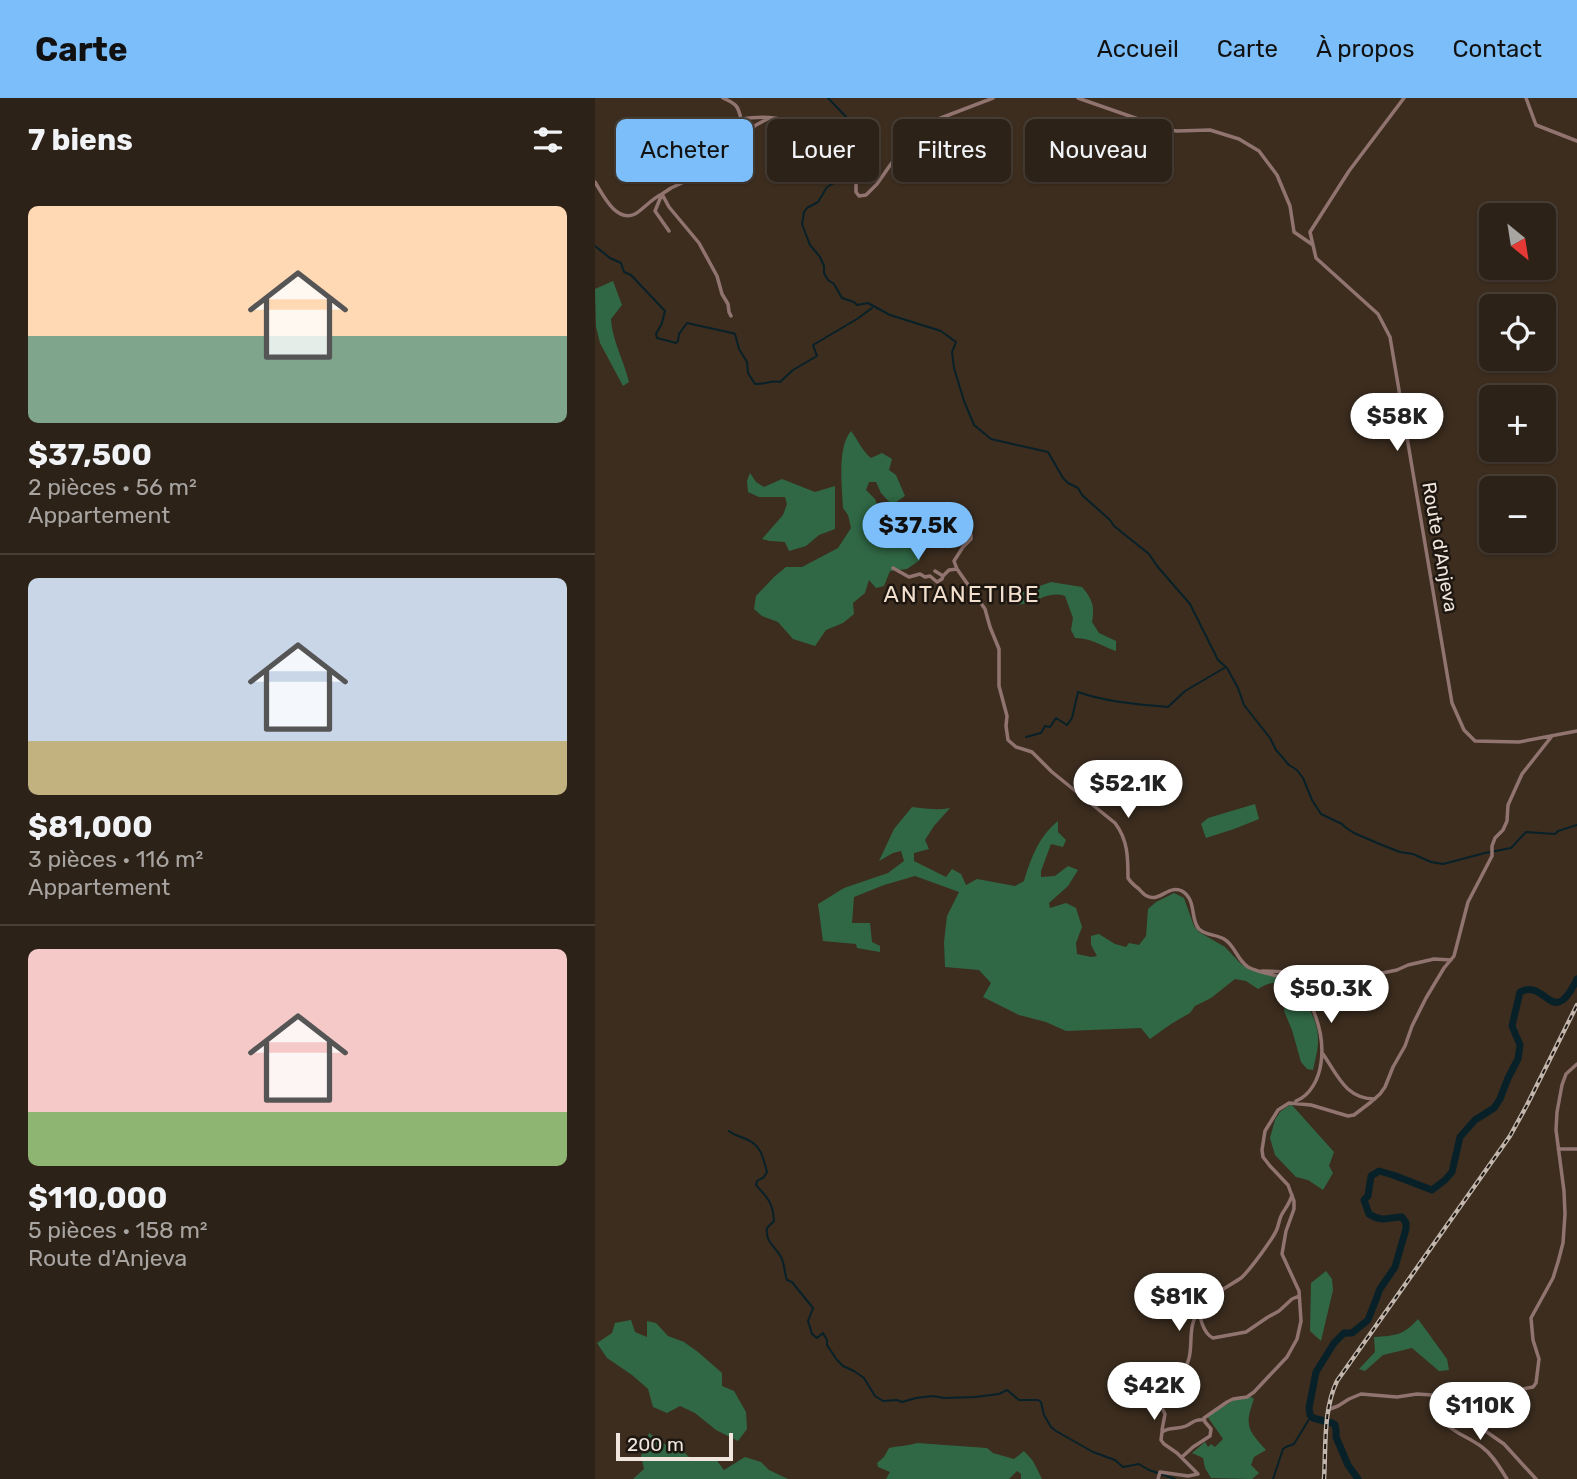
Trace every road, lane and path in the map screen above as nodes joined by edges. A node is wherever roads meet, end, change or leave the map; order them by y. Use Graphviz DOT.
graph roads {
  1 [pos="723,98"];
  2 [pos="993,98"];
  3 [pos="1078,98"];
  4 [pos="1404,98"];
  5 [pos="1526,98"];
  6 [pos="771,117"];
  7 [pos="1577,141"];
  8 [pos="595,182"];
  9 [pos="661,194"];
  10 [pos="669,231"];
  11 [pos="1313,245"];
  12 [pos="731,316"];
  13 [pos="962,518"];
  14 [pos="893,568"];
  15 [pos="957,569"];
  16 [pos="935,571"];
  17 [pos="943,576"];
  18 [pos="1577,731"];
  19 [pos="1552,736"];
  20 [pos="1451,960"];
  21 [pos="1256,971"];
  22 [pos="1322,1053"];
  23 [pos="1577,1064"];
  24 [pos="1375,1099"];
  25 [pos="1294,1102"];
  26 [pos="1558,1149"];
  27 [pos="1577,1149"];
  28 [pos="1292,1192"];
  29 [pos="1299,1296"];
  30 [pos="1200,1310"];
  31 [pos="1181,1374"];
  32 [pos="1171,1397"];
  33 [pos="1439,1399"];
  34 [pos="1330,1409"];
  35 [pos="1204,1420"];
  36 [pos="1162,1432"];
  37 [pos="1182,1457"];
  38 [pos="1158,1478"];
  39 [pos="1507,1479"];
  40 [pos="1536,1479"];
  1 -- 6 [label="street"];
  2 -- 6 [label="street"];
  3 -- 11 [label="street, Route d'Anjeva"];
  4 -- 11 [label="street"];
  5 -- 7 [label="street"];
  6 -- 9 [label="street"];
  8 -- 9 [label="street"];
  9 -- 10 [label="street"];
  9 -- 12 [label="street"];
  11 -- 19 [label="street, Route d'Anjeva"];
  13 -- 15 [label="street"];
  14 -- 17 [label="street"];
  15 -- 17 [label="street"];
  15 -- 21 [label="street"];
  16 -- 17 [label="street"];
  18 -- 19 [label="street, Route d'Anjeva"];
  19 -- 20 [label="street"];
  20 -- 21 [label="street"];
  20 -- 24 [label="street"];
  21 -- 22 [label="street"];
  22 -- 24 [label="street"];
  22 -- 25 [label="street"];
  23 -- 26 [label="street"];
  24 -- 25 [label="street"];
  25 -- 28 [label="street"];
  26 -- 27 [label="street"];
  26 -- 33 [label="street"];
  28 -- 29 [label="street"];
  28 -- 30 [label="street"];
  29 -- 30 [label="street"];
  29 -- 35 [label="street"];
  30 -- 31 [label="street"];
  32 -- 36 [label="street"];
  33 -- 34 [label="street"];
  33 -- 39 [label="street"];
  33 -- 40 [label="street"];
  35 -- 36 [label="street"];
  35 -- 37 [label="street"];
  36 -- 37 [label="street"];
  37 -- 38 [label="street"];
}
